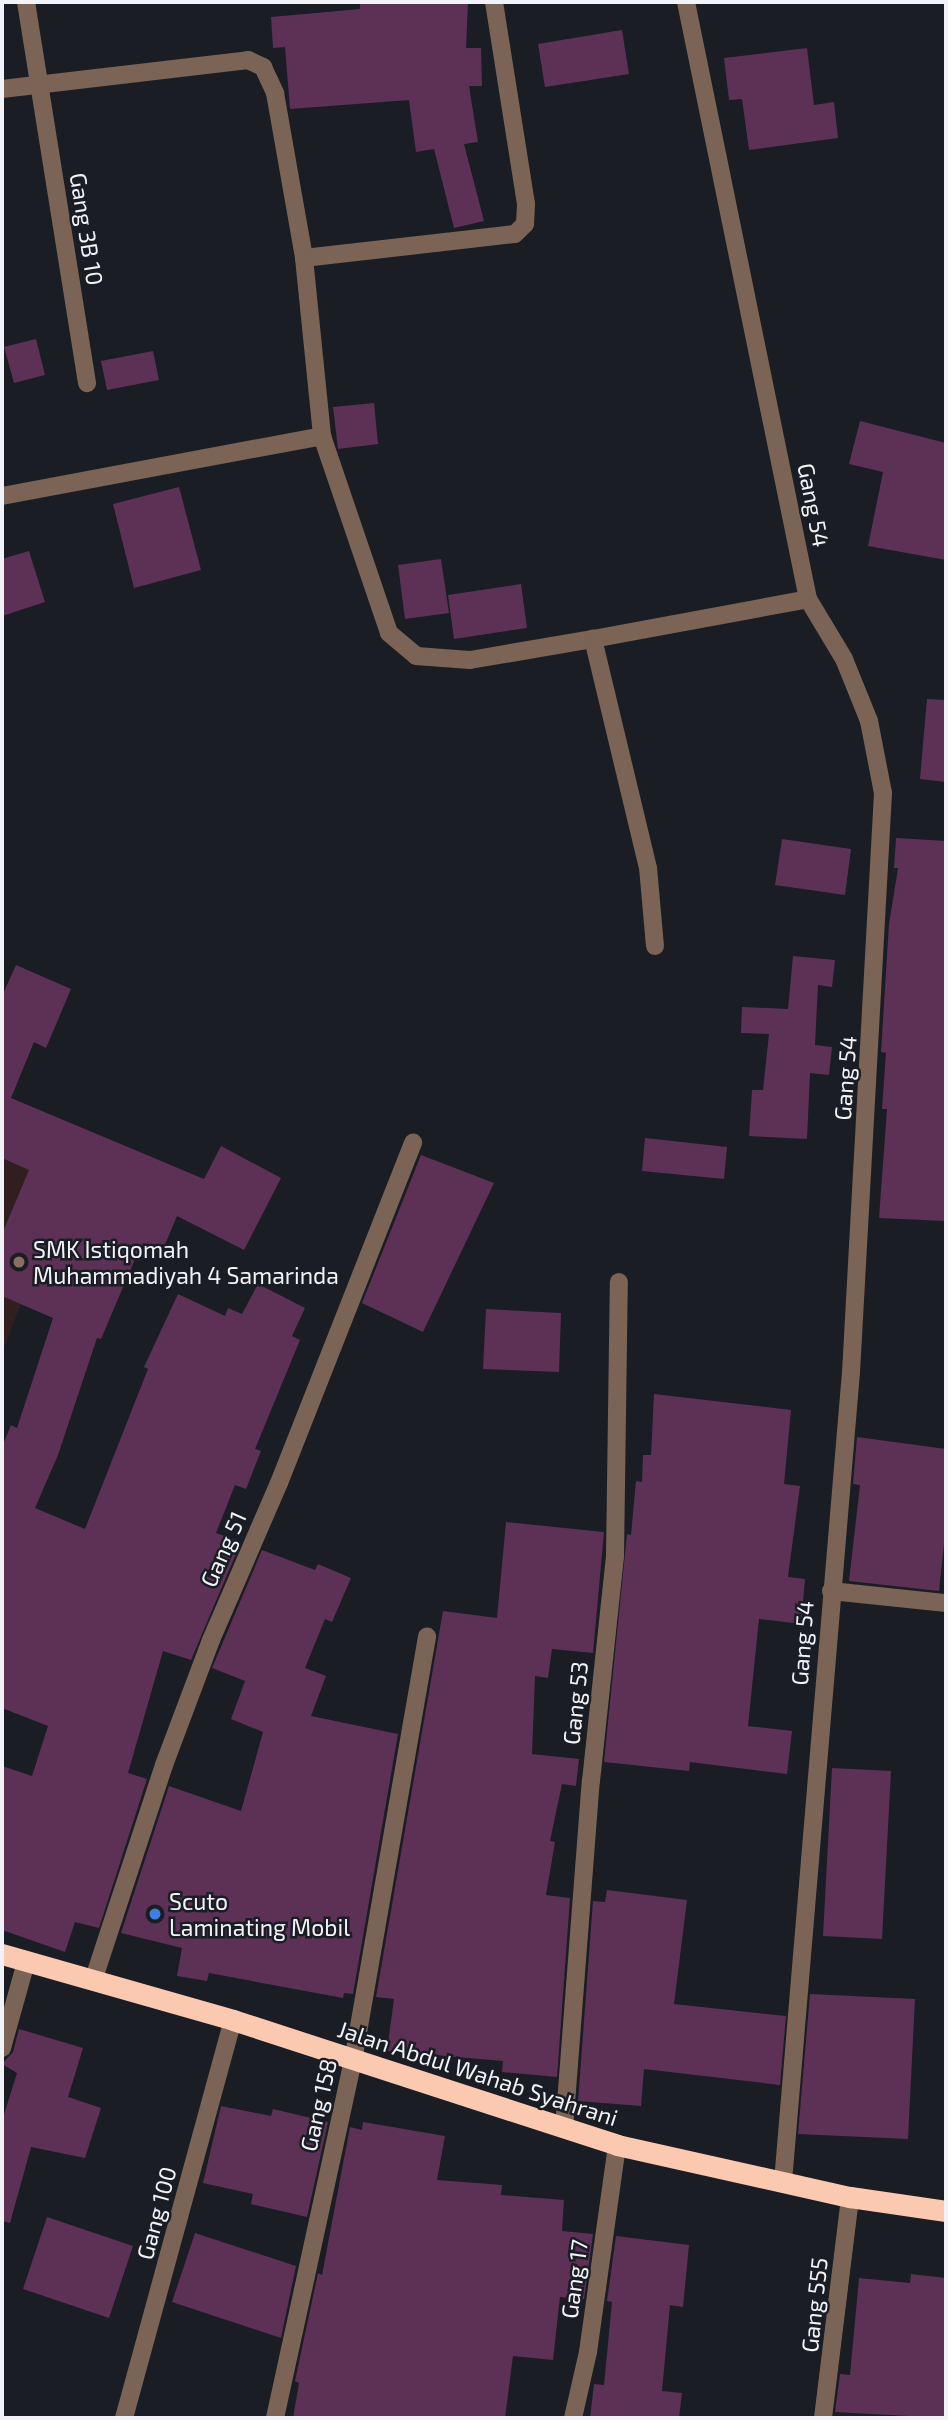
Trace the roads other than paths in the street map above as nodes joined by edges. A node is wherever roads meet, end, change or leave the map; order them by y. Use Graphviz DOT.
graph roads {
  1 [pos="26,2"];
  2 [pos="494,2"];
  3 [pos="687,2"];
  4 [pos="38,83"];
  5 [pos="2,89"];
  6 [pos="304,258"];
  7 [pos="87,383"];
  8 [pos="322,436"];
  9 [pos="2,496"];
  10 [pos="808,600"];
  11 [pos="593,639"];
  12 [pos="655,946"];
  13 [pos="413,1142"];
  14 [pos="619,1282"];
  15 [pos="831,1591"];
  16 [pos="946,1603"];
  17 [pos="427,1636"];
  18 [pos="2,1955"];
  19 [pos="26,1962"];
  20 [pos="93,1981"];
  21 [pos="233,2020"];
  22 [pos="2,2048"];
  23 [pos="353,2061"];
  24 [pos="564,2129"];
  25 [pos="617,2145"];
  26 [pos="783,2182"];
  27 [pos="850,2196"];
  28 [pos="946,2210"];
  29 [pos="124,2418"];
  30 [pos="275,2418"];
  31 [pos="573,2418"];
  32 [pos="823,2418"];
  1 -- 4 [label="street, Gang 3B 10"];
  2 -- 6 [label="street"];
  3 -- 10 [label="street, Gang 54"];
  4 -- 5 [label="street"];
  4 -- 6 [label="street"];
  4 -- 7 [label="street, Gang 3B 10"];
  6 -- 8 [label="street"];
  8 -- 9 [label="street"];
  8 -- 11 [label="street"];
  10 -- 11 [label="street"];
  10 -- 15 [label="street, Gang 54"];
  11 -- 12 [label="street"];
  13 -- 20 [label="street, Gang 51"];
  14 -- 24 [label="street, Gang 53"];
  15 -- 16 [label="street"];
  15 -- 26 [label="street, Gang 54"];
  17 -- 23 [label="street, Gang 158"];
  18 -- 19 [label="highway, Jalan Abdul Wahab Syahrani"];
  19 -- 20 [label="highway, Jalan Abdul Wahab Syahrani"];
  19 -- 22 [label="street"];
  20 -- 21 [label="highway, Jalan Abdul Wahab Syahrani"];
  21 -- 23 [label="highway, Jalan Abdul Wahab Syahrani"];
  21 -- 29 [label="street, Gang 100"];
  23 -- 24 [label="highway, Jalan Abdul Wahab Syahrani"];
  23 -- 30 [label="street, Gang 158"];
  24 -- 25 [label="highway, Jalan Abdul Wahab Syahrani"];
  25 -- 26 [label="highway, Jalan Abdul Wahab Syahrani"];
  25 -- 31 [label="street, Gang 17"];
  26 -- 27 [label="highway, Jalan Abdul Wahab Syahrani"];
  27 -- 28 [label="highway, Jalan Abdul Wahab Syahrani"];
  27 -- 32 [label="street, Gang 555"];
}
